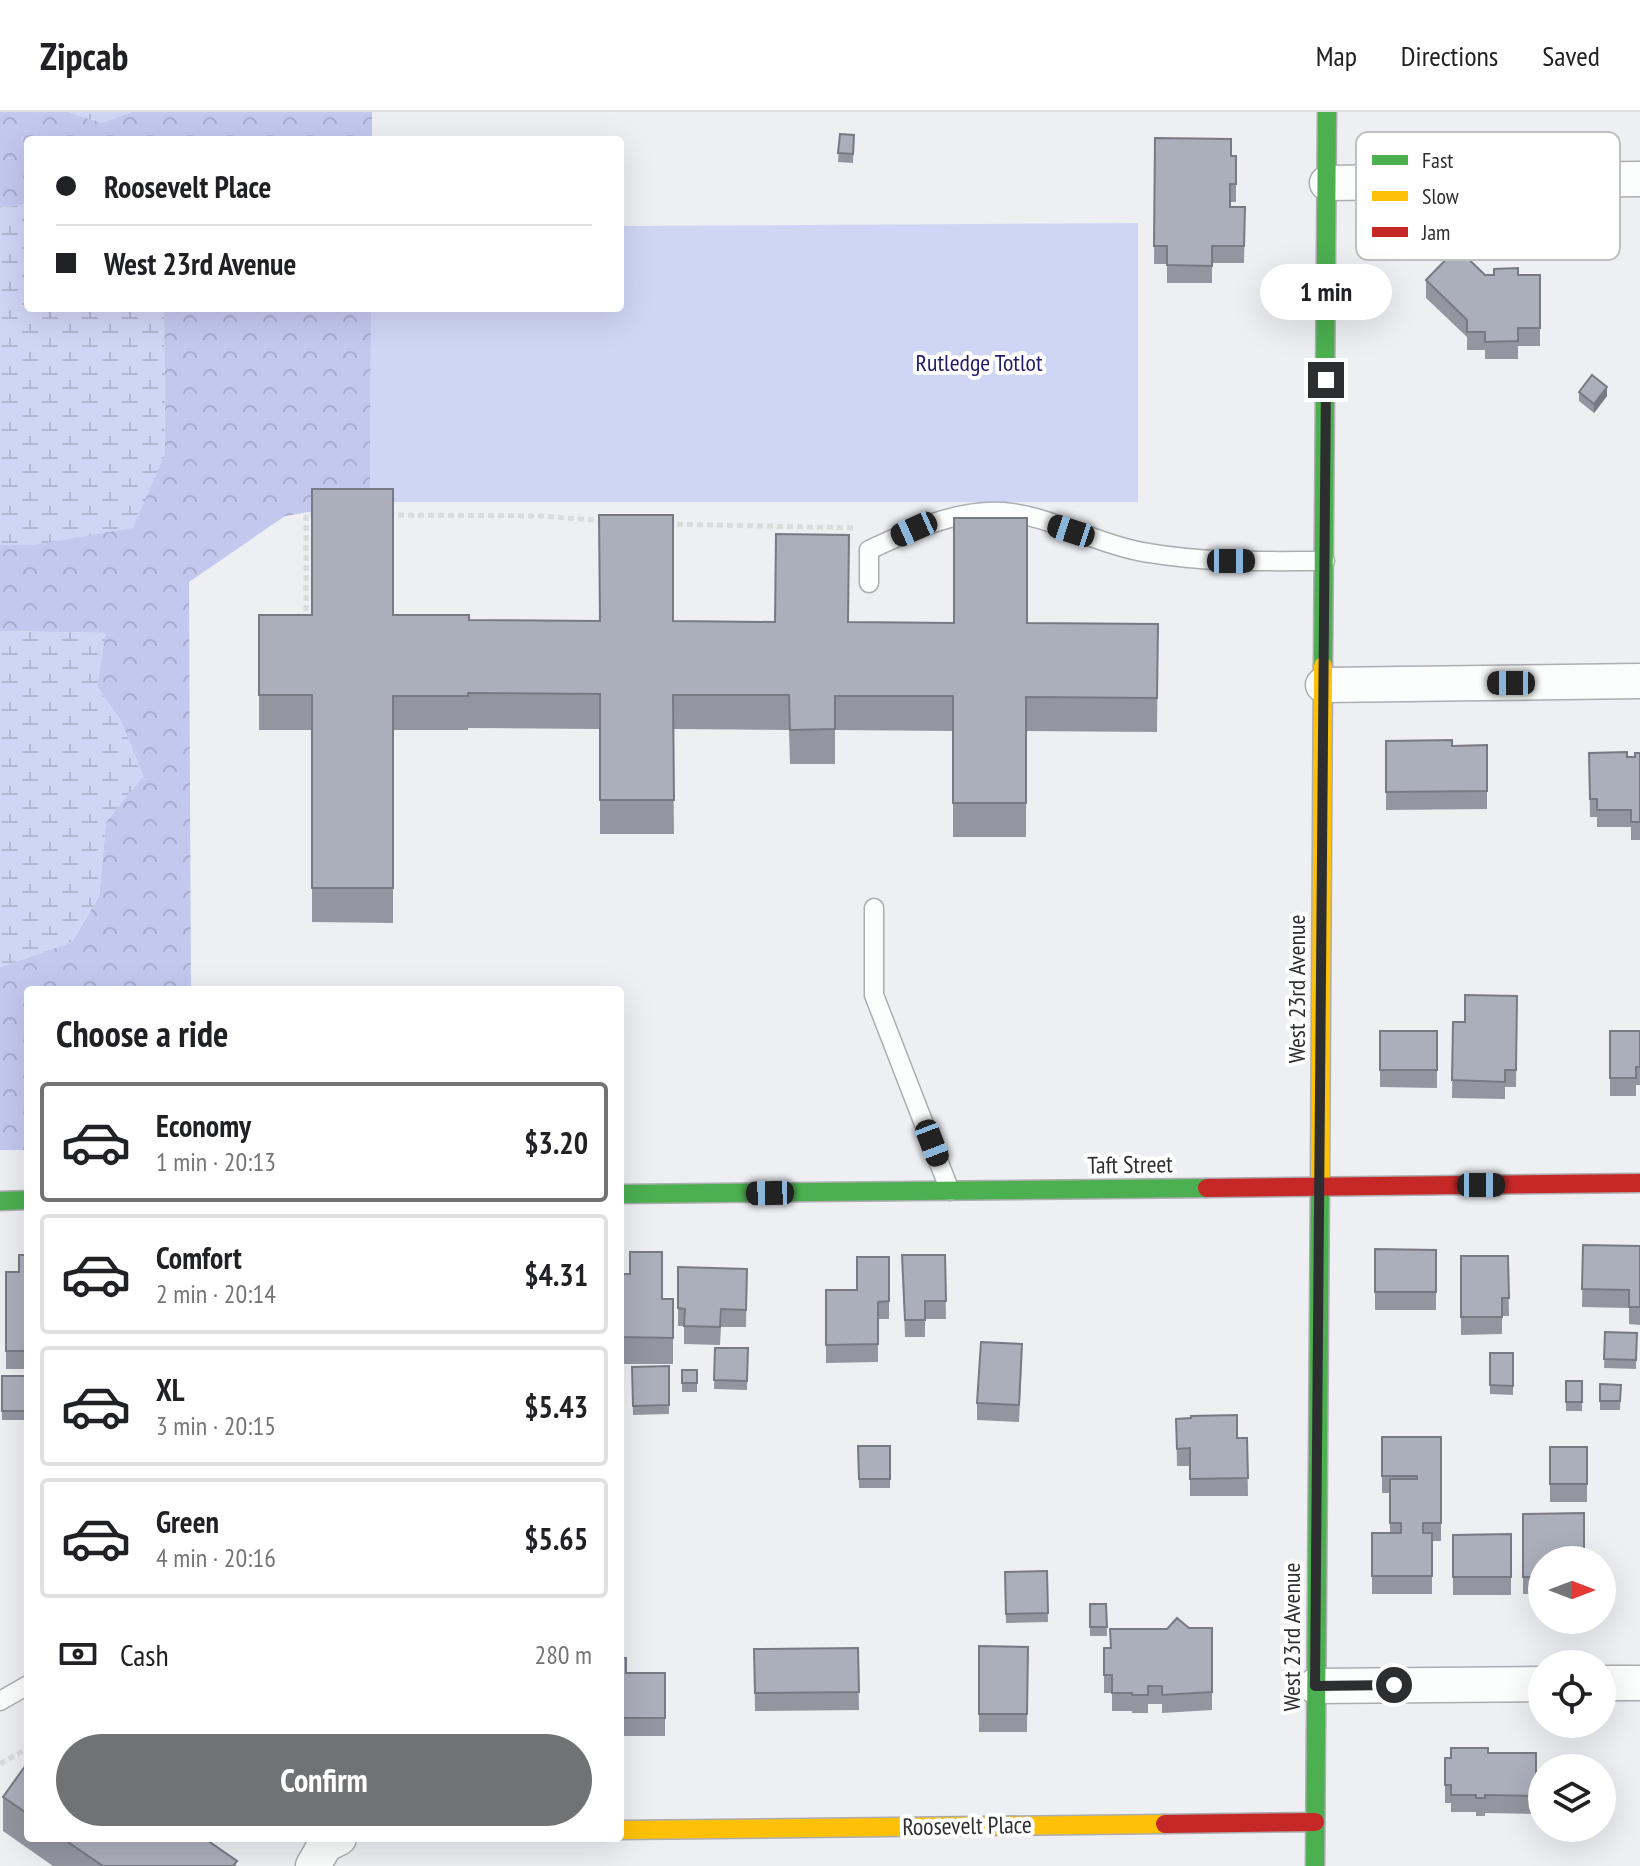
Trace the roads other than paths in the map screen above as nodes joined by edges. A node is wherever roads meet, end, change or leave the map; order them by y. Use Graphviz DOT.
graph roads {
  1 [pos="1327,112"];
  2 [pos="1620,179"];
  3 [pos="1640,179"];
  4 [pos="1327,183"];
  5 [pos="1356,183"];
  6 [pos="1325,561"];
  7 [pos="869,583"];
  8 [pos="1640,681"];
  9 [pos="1323,685"];
  10 [pos="874,908"];
  11 [pos="1640,1183"];
  12 [pos="1320,1187"];
  13 [pos="950,1191"];
  14 [pos="624,1194"];
  15 [pos="24,1200"];
  16 [pos="0,1201"];
  17 [pos="1616,1683"];
  18 [pos="1640,1683"];
  19 [pos="1528,1684"];
  20 [pos="1315,1686"];
  21 [pos="24,1687"];
  22 [pos="0,1701"];
  23 [pos="1315,1822"];
  24 [pos="624,1830"];
  25 [pos="1315,1866"];
  1 -- 4 [label="street, West 23rd Avenue"];
  2 -- 3 [label="street"];
  4 -- 5 [label="street"];
  4 -- 6 [label="street, West 23rd Avenue"];
  6 -- 7 [label="lane"];
  6 -- 9 [label="street, West 23rd Avenue"];
  8 -- 9 [label="street"];
  9 -- 12 [label="street, West 23rd Avenue"];
  10 -- 13 [label="lane"];
  11 -- 12 [label="street, Taft Street"];
  12 -- 13 [label="street, Taft Street"];
  12 -- 20 [label="street, West 23rd Avenue"];
  13 -- 14 [label="street, Taft Street"];
  15 -- 16 [label="street"];
  17 -- 18 [label="street"];
  19 -- 20 [label="street"];
  20 -- 23 [label="street, West 23rd Avenue"];
  21 -- 22 [label="lane"];
  23 -- 24 [label="street, Roosevelt Place"];
  23 -- 25 [label="street, West 23rd Avenue"];
}
